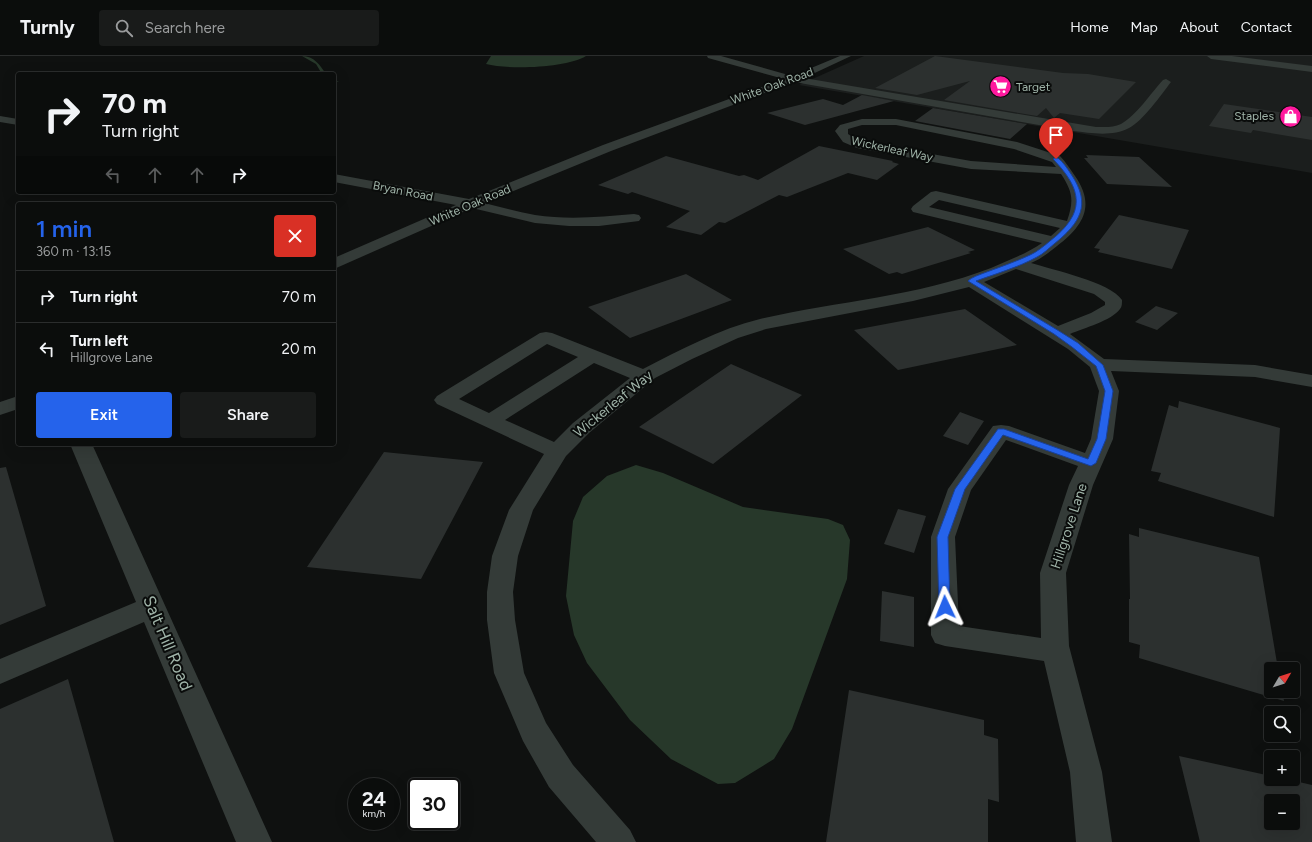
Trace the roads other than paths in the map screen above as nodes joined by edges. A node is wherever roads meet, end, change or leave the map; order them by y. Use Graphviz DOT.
graph roads {
  1 [pos="711,56"];
  2 [pos="847,56"];
  3 [pos="1210,56"];
  4 [pos="1312,68"];
  5 [pos="789,69"];
  6 [pos="775,75"];
  7 [pos="793,79"];
  8 [pos="1166,82"];
  9 [pos="0,119"];
  10 [pos="16,122"];
  11 [pos="606,148"];
  12 [pos="1066,171"];
  13 [pos="336,178"];
  14 [pos="471,204"];
  15 [pos="634,218"];
  16 [pos="1070,226"];
  17 [pos="1054,241"];
  18 [pos="336,263"];
  19 [pos="1018,264"];
  20 [pos="971,281"];
  21 [pos="1057,332"];
  22 [pos="592,356"];
  23 [pos="1099,365"];
  24 [pos="645,377"];
  25 [pos="1312,381"];
  26 [pos="16,403"];
  27 [pos="0,409"];
  28 [pos="490,421"];
  29 [pos="82,446"];
  30 [pos="557,452"];
  31 [pos="1091,463"];
  32 [pos="152,607"];
  33 [pos="1057,652"];
  34 [pos="0,672"];
  35 [pos="254,842"];
  36 [pos="618,842"];
  37 [pos="1094,842"];
  1 -- 6 [label="street"];
  2 -- 7 [label="street, White Oak Road"];
  3 -- 4 [label="street"];
  5 -- 6 [label="street, White Oak Road"];
  6 -- 7 [label="street"];
  6 -- 11 [label="street, White Oak Road"];
  7 -- 8 [label="street"];
  7 -- 11 [label="street, White Oak Road"];
  9 -- 10 [label="street"];
  11 -- 14 [label="street, White Oak Road"];
  12 -- 12 [label="street, Wickerleaf Way"];
  12 -- 16 [label="street, Wickerleaf Way"];
  13 -- 14 [label="street, Bryan Road"];
  14 -- 15 [label="street, Bryan Road"];
  14 -- 18 [label="street, White Oak Road"];
  16 -- 17 [label="street, Wickerleaf Way"];
  16 -- 17 [label="street"];
  17 -- 19 [label="street, Wickerleaf Way"];
  19 -- 20 [label="street, Wickerleaf Way"];
  19 -- 21 [label="street"];
  20 -- 21 [label="street, Hillgrove Lane"];
  20 -- 24 [label="street, Wickerleaf Way"];
  21 -- 23 [label="street, Hillgrove Lane"];
  22 -- 24 [label="street"];
  22 -- 28 [label="street"];
  22 -- 28 [label="street"];
  23 -- 25 [label="street"];
  23 -- 31 [label="street, Hillgrove Lane"];
  24 -- 30 [label="street, Wickerleaf Way"];
  26 -- 27 [label="street"];
  28 -- 30 [label="street"];
  29 -- 32 [label="street, Salt Hill Road"];
  30 -- 36 [label="street, Wickerleaf Way"];
  31 -- 33 [label="street, Hillgrove Lane"];
  31 -- 33 [label="street"];
  32 -- 34 [label="street"];
  32 -- 35 [label="street, Salt Hill Road"];
  33 -- 37 [label="street, Hillgrove Lane"];
}
